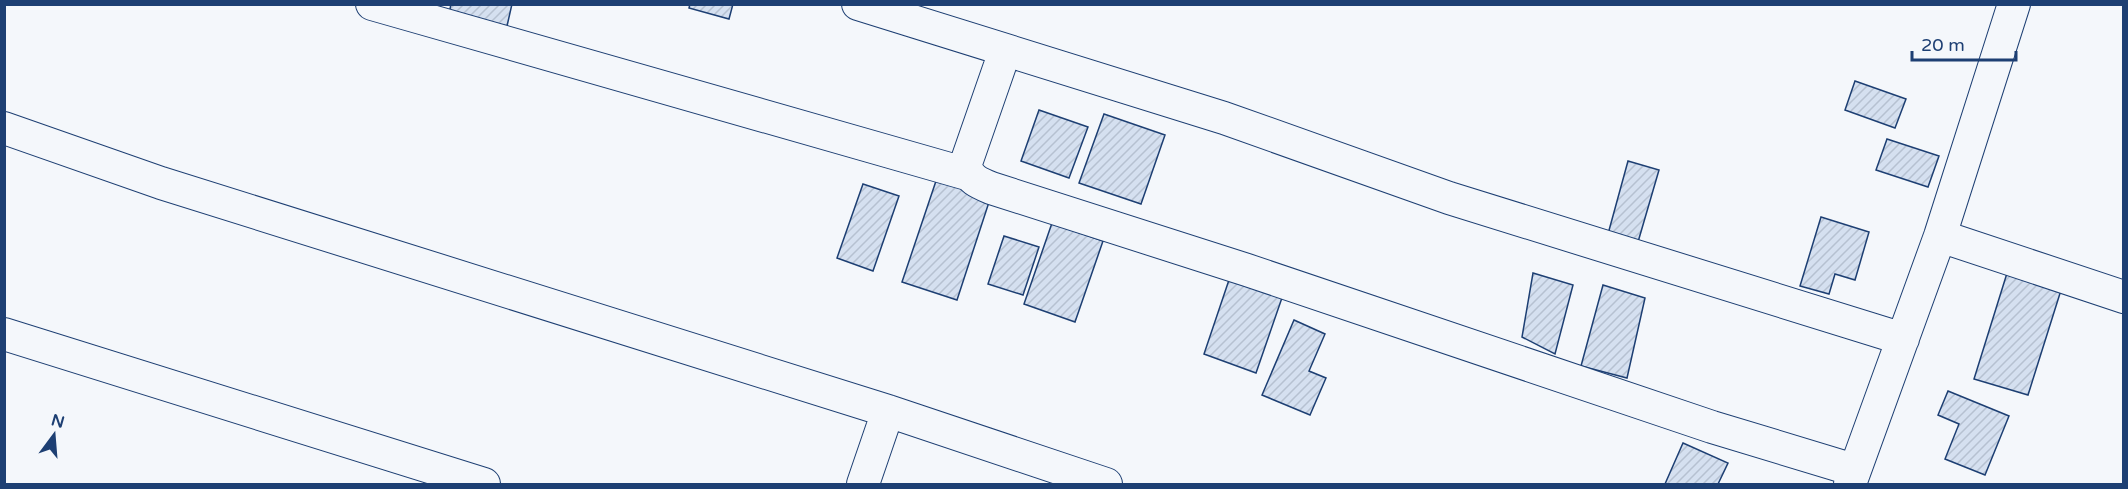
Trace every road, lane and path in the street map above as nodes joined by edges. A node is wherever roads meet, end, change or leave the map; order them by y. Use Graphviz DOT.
graph roads {
  1 [pos="372,4"];
  2 [pos="858,4"];
  3 [pos="2014,4"];
  4 [pos="1005,51"];
  5 [pos="4,128"];
  6 [pos="967,174"];
  7 [pos="1940,236"];
  8 [pos="2124,297"];
  9 [pos="4,334"];
  10 [pos="1904,339"];
  11 [pos="888,411"];
  12 [pos="1852,477"];
  13 [pos="484,484"];
  14 [pos="863,484"];
  15 [pos="1106,484"];
  1 -- 6 [label="street"];
  2 -- 4 [label="street"];
  3 -- 7 [label="street"];
  4 -- 6 [label="street"];
  4 -- 10 [label="street"];
  5 -- 11 [label="street"];
  6 -- 12 [label="street"];
  7 -- 8 [label="street"];
  7 -- 10 [label="street"];
  9 -- 13 [label="street"];
  10 -- 12 [label="street"];
  11 -- 14 [label="street"];
  11 -- 15 [label="street"];
}
